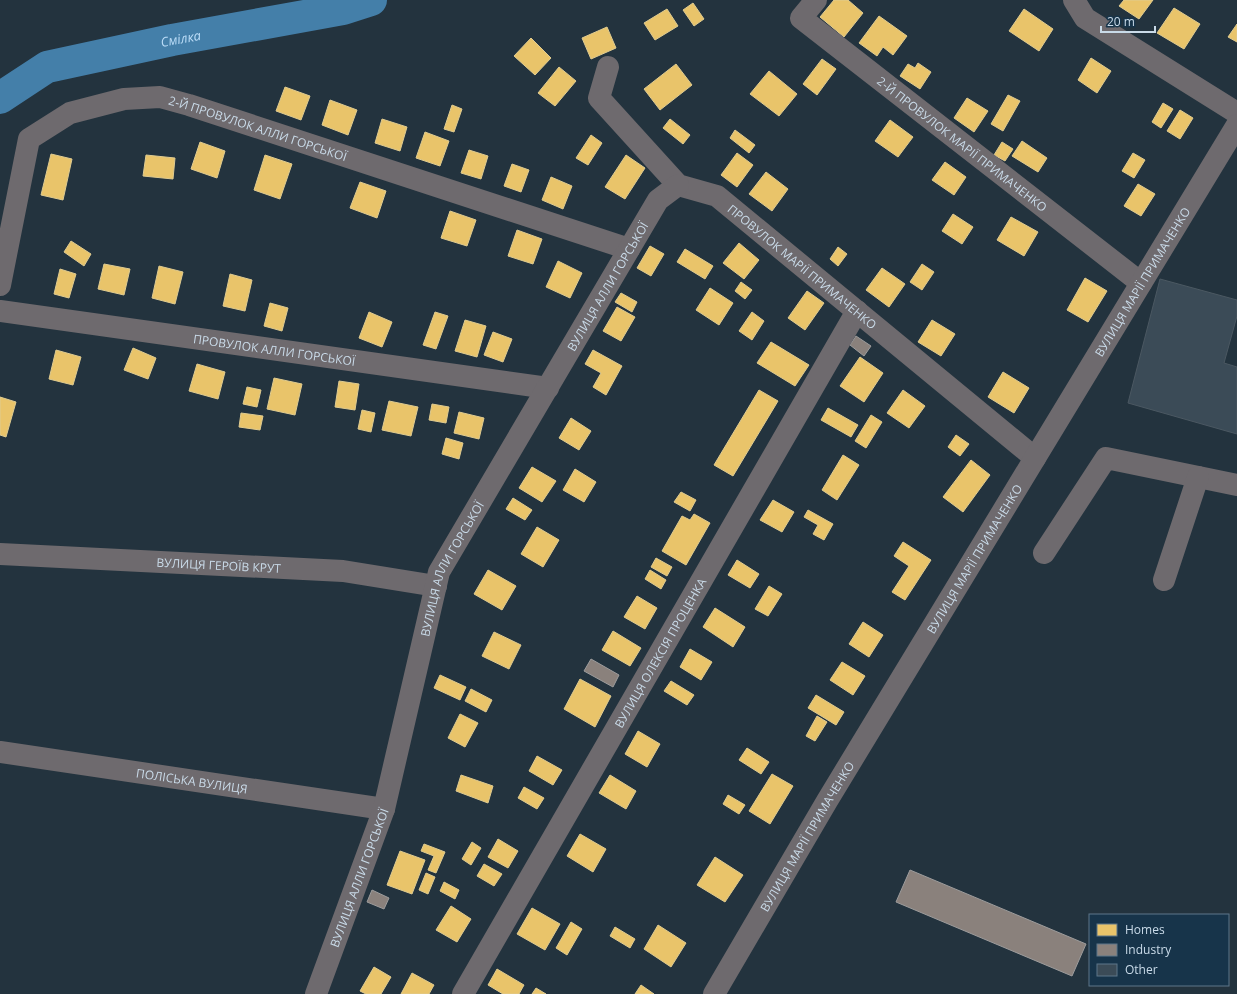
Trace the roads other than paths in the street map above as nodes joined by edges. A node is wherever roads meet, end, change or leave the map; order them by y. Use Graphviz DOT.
graph roads {
  1 [pos="816,0"];
  2 [pos="1074,0"];
  3 [pos="608,67"];
  4 [pos="1237,113"];
  5 [pos="1237,125"];
  6 [pos="678,185"];
  7 [pos="629,249"];
  8 [pos="1141,284"];
  9 [pos="0,285"];
  10 [pos="0,311"];
  11 [pos="857,311"];
  12 [pos="548,388"];
  13 [pos="1035,458"];
  14 [pos="1198,477"];
  15 [pos="1237,485"];
  16 [pos="1044,553"];
  17 [pos="0,554"];
  18 [pos="1164,580"];
  19 [pos="436,586"];
  20 [pos="0,752"];
  21 [pos="384,809"];
  22 [pos="316,994"];
  23 [pos="463,994"];
  24 [pos="714,994"];
  1 -- 8 [label="street, 2-Й ПРОВУЛОК МАРІЇ ПРИМАЧЕНКО"];
  2 -- 4 [label="street"];
  3 -- 6 [label="street"];
  5 -- 8 [label="street, ВУЛИЦЯ МАРІЇ ПРИМАЧЕНКО"];
  6 -- 7 [label="street, ВУЛИЦЯ АЛЛИ ГОРСЬКОЇ"];
  6 -- 11 [label="street, ПРОВУЛОК МАРІЇ ПРИМАЧЕНКО"];
  7 -- 9 [label="street, 2-Й ПРОВУЛОК АЛЛИ ГОРСЬКОЇ"];
  7 -- 12 [label="street, ВУЛИЦЯ АЛЛИ ГОРСЬКОЇ"];
  8 -- 13 [label="street, ВУЛИЦЯ МАРІЇ ПРИМАЧЕНКО"];
  10 -- 12 [label="street, ПРОВУЛОК АЛЛИ ГОРСЬКОЇ"];
  11 -- 13 [label="street, ПРОВУЛОК МАРІЇ ПРИМАЧЕНКО"];
  11 -- 23 [label="street, ВУЛИЦЯ ОЛЕКСІЯ ПРОЦЕНКА"];
  12 -- 19 [label="street, ВУЛИЦЯ АЛЛИ ГОРСЬКОЇ"];
  13 -- 24 [label="street, ВУЛИЦЯ МАРІЇ ПРИМАЧЕНКО"];
  14 -- 15 [label="street"];
  14 -- 16 [label="street"];
  14 -- 18 [label="street"];
  17 -- 19 [label="street, ВУЛИЦЯ ГЕРОЇВ КРУТ"];
  19 -- 21 [label="street, ВУЛИЦЯ АЛЛИ ГОРСЬКОЇ"];
  20 -- 21 [label="street, ПОЛІСЬКА ВУЛИЦЯ"];
  21 -- 22 [label="street, ВУЛИЦЯ АЛЛИ ГОРСЬКОЇ"];
}
